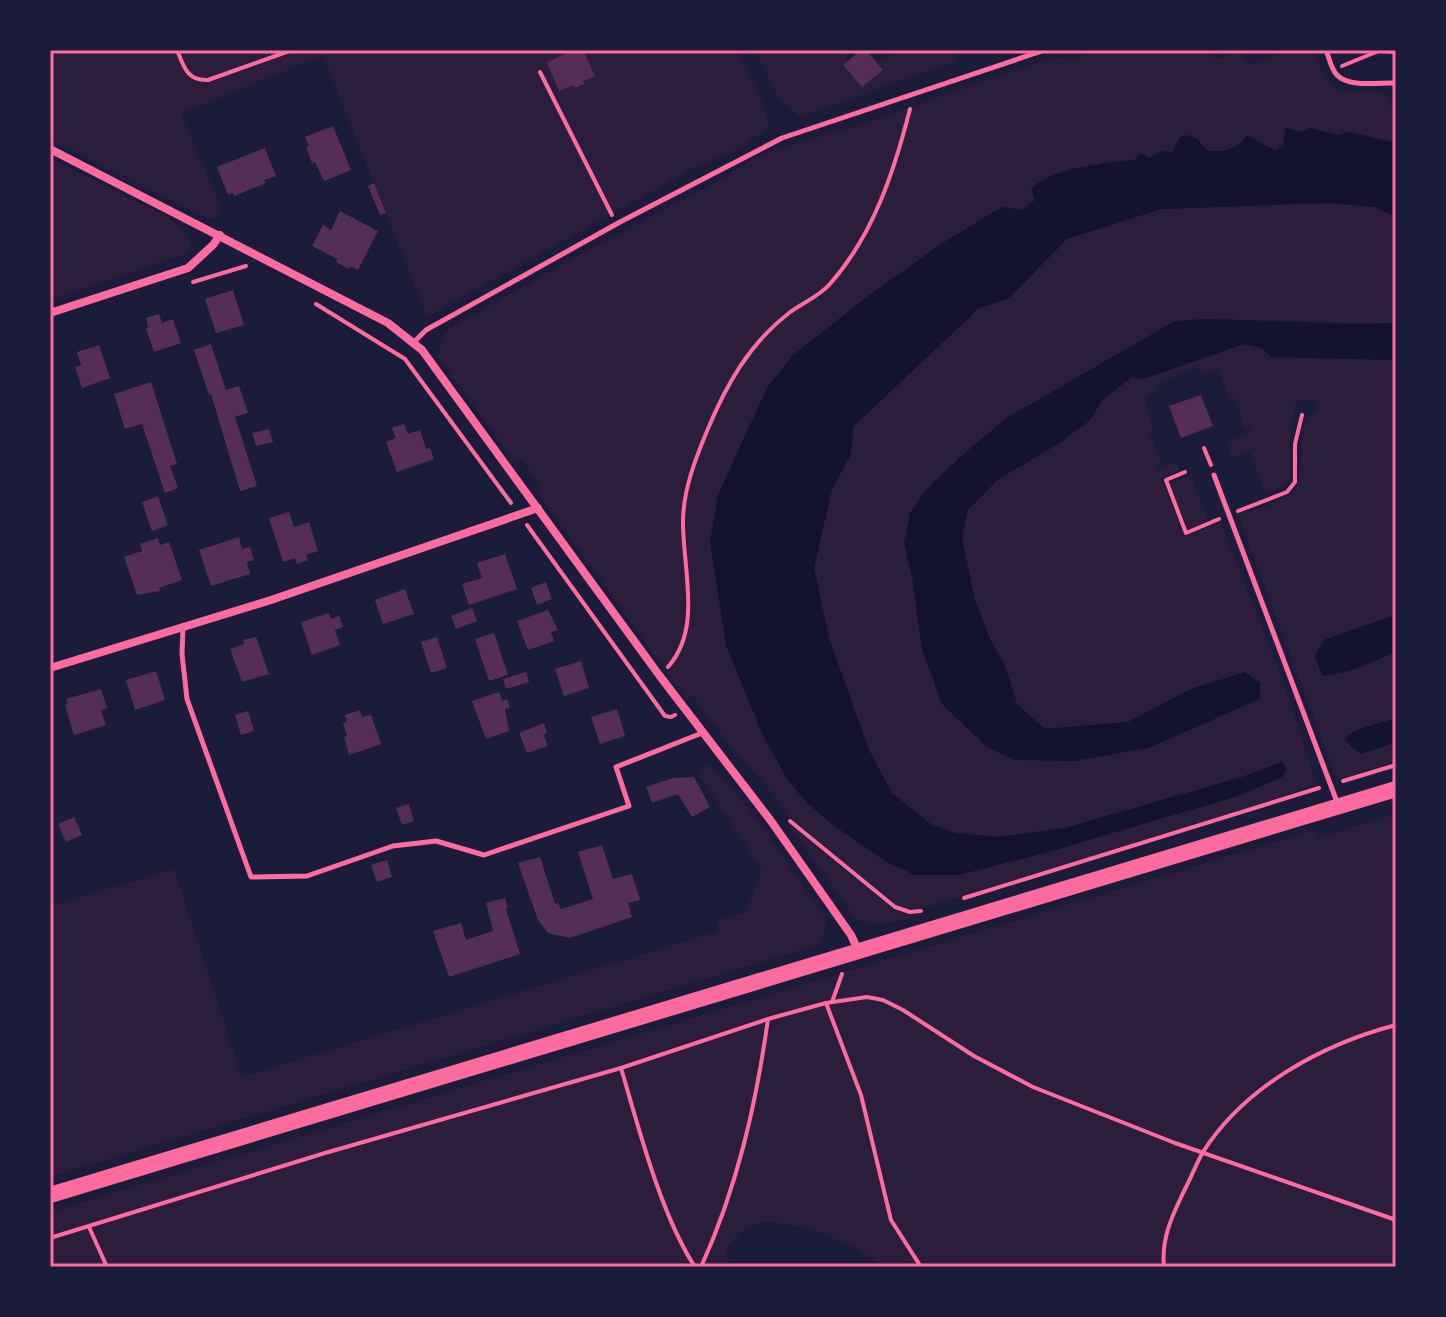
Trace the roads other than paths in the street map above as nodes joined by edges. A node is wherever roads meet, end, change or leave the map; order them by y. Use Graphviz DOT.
graph roads {
  1 [pos="1045,50"];
  2 [pos="1326,50"];
  3 [pos="1396,83"];
  4 [pos="50,149"];
  5 [pos="220,235"];
  6 [pos="50,313"];
  7 [pos="414,342"];
  8 [pos="1214,475"];
  9 [pos="538,508"];
  10 [pos="183,627"];
  11 [pos="50,668"];
  12 [pos="702,733"];
  13 [pos="1396,789"];
  14 [pos="1338,806"];
  15 [pos="858,950"];
  16 [pos="50,1195"];
  1 -- 7 [label="lane"];
  2 -- 3 [label="lane"];
  4 -- 5 [label="street"];
  5 -- 6 [label="street"];
  5 -- 7 [label="street"];
  7 -- 9 [label="street"];
  8 -- 14 [label="lane"];
  9 -- 10 [label="street"];
  9 -- 12 [label="street"];
  10 -- 11 [label="street"];
  10 -- 12 [label="lane"];
  12 -- 15 [label="street"];
  13 -- 14 [label="main road"];
  14 -- 15 [label="main road"];
  15 -- 16 [label="main road"];
}
